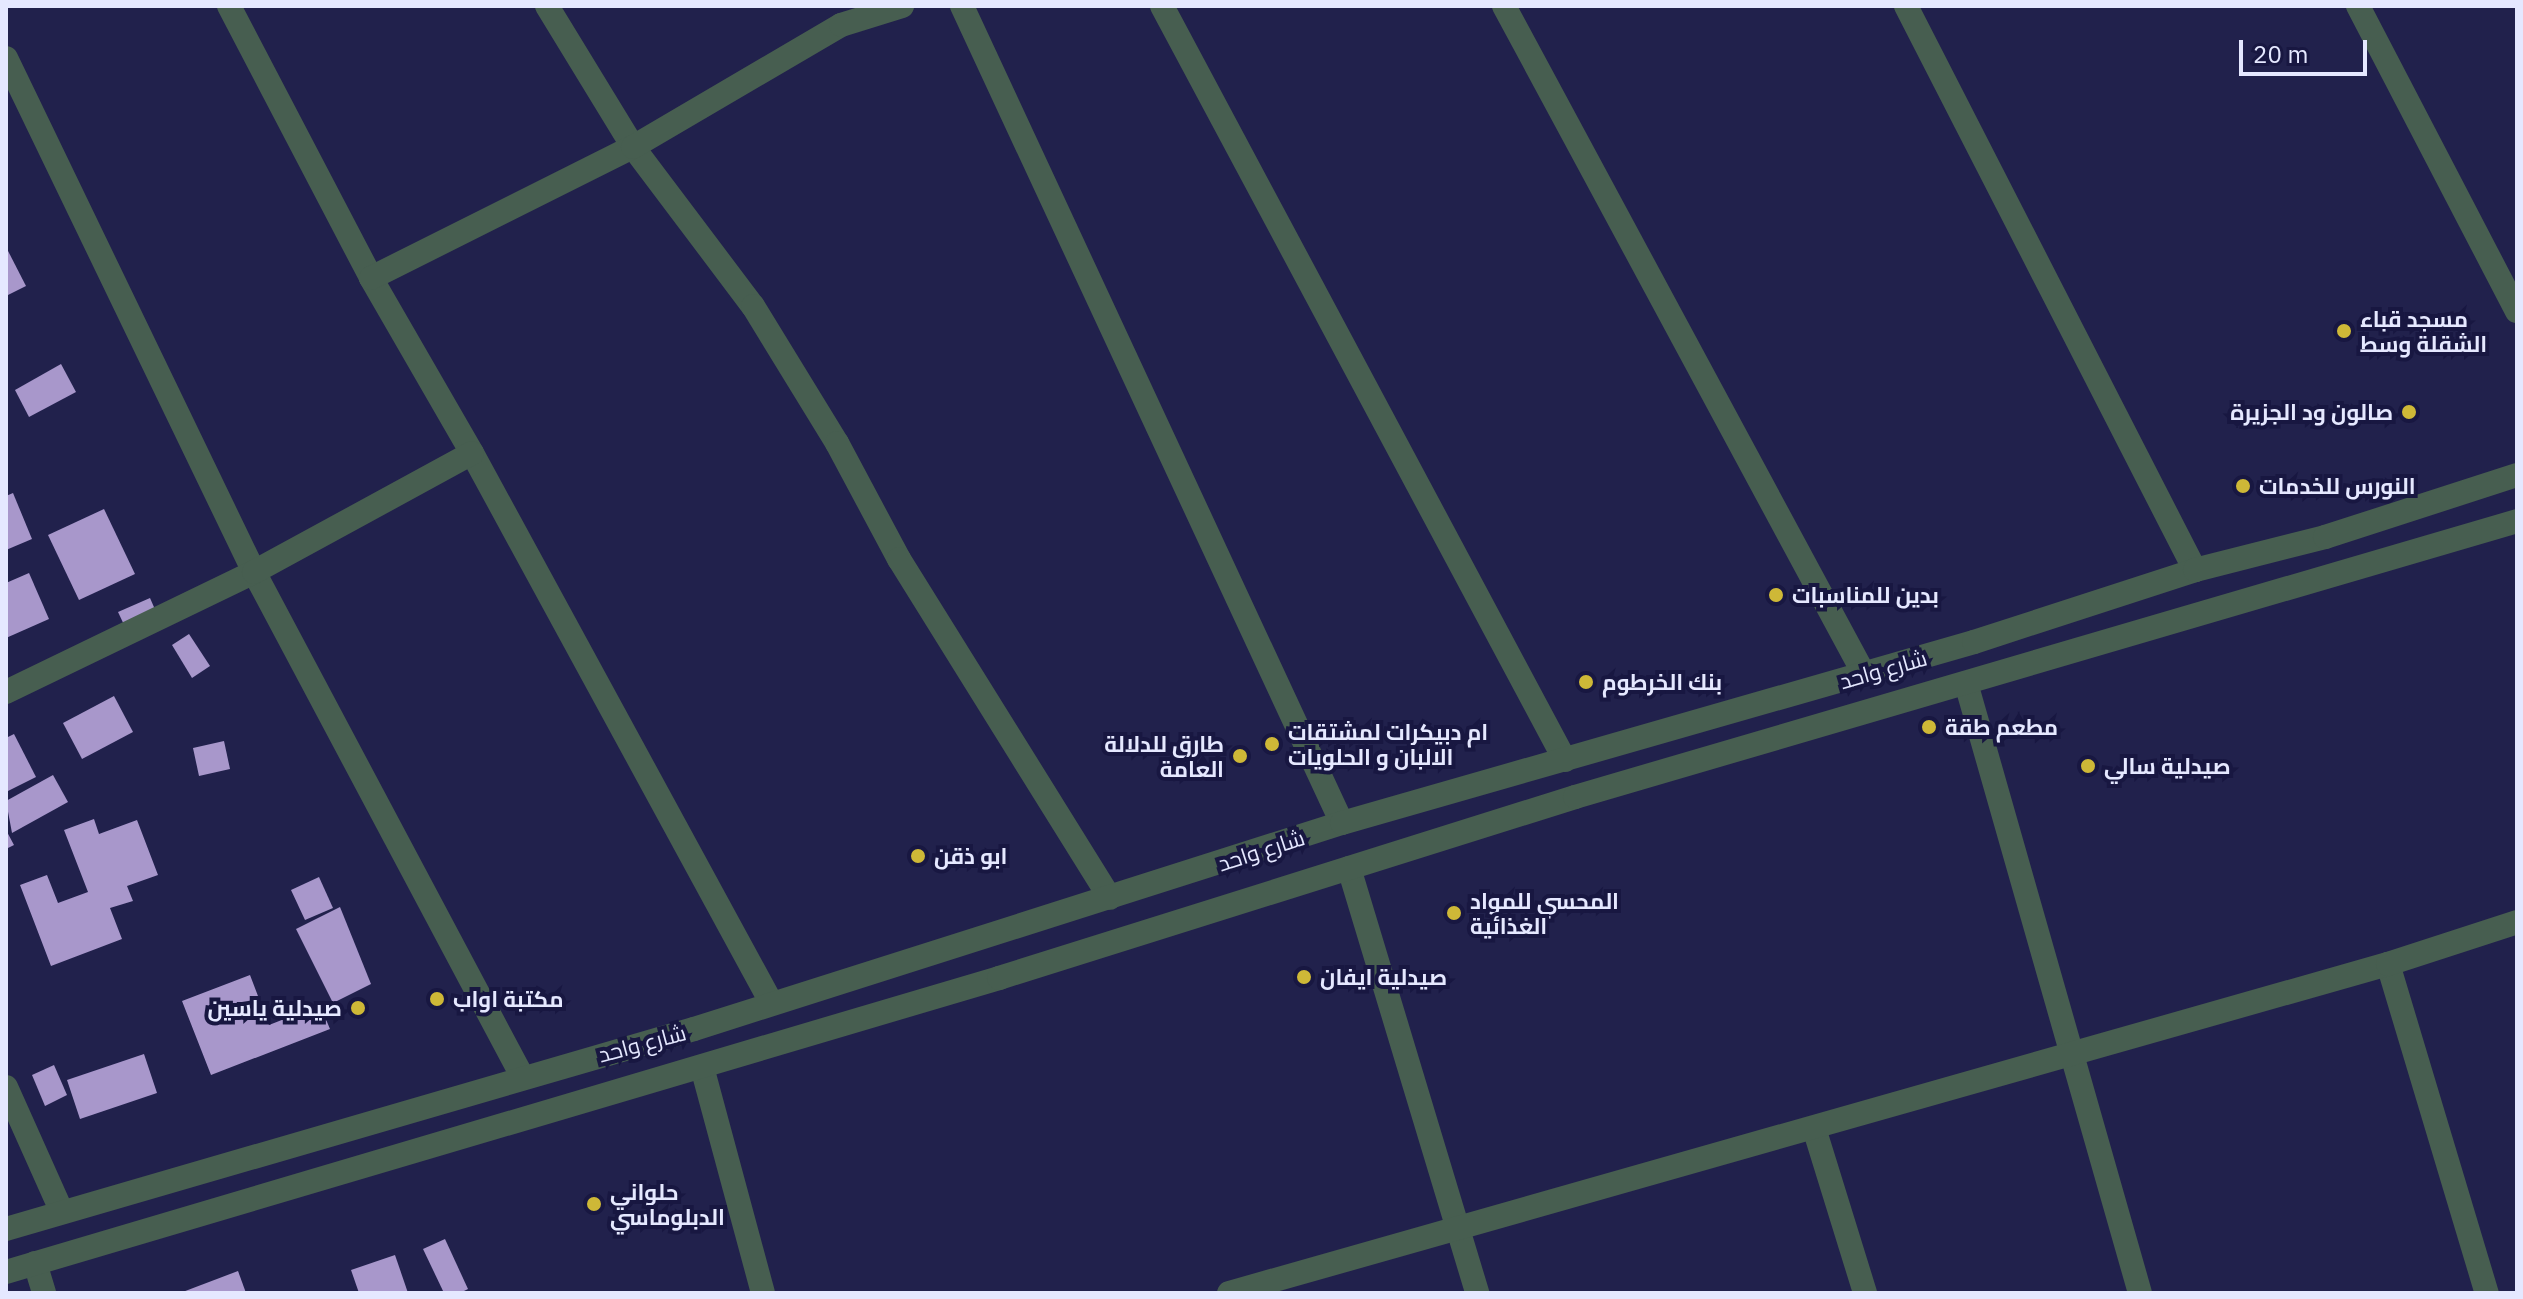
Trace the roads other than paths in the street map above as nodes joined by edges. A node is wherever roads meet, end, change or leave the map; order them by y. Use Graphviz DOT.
graph roads {
  1 [pos="229,6"];
  2 [pos="547,6"];
  3 [pos="902,6"];
  4 [pos="962,6"];
  5 [pos="1162,6"];
  6 [pos="1504,6"];
  7 [pos="1906,6"];
  8 [pos="2358,6"];
  9 [pos="836,15"];
  10 [pos="6,58"];
  11 [pos="633,147"];
  12 [pos="371,278"];
  13 [pos="2517,311"];
  14 [pos="472,453"];
  15 [pos="2517,475"];
  16 [pos="2490,483"];
  17 [pos="2510,523"];
  18 [pos="2325,537"];
  19 [pos="2195,570"];
  20 [pos="254,572"];
  21 [pos="2339,576"];
  22 [pos="1864,674"];
  23 [pos="1966,683"];
  24 [pos="6,692"];
  25 [pos="1565,760"];
  26 [pos="1342,823"];
  27 [pos="1349,868"];
  28 [pos="1110,898"];
  29 [pos="2517,922"];
  30 [pos="986,937"];
  31 [pos="2388,964"];
  32 [pos="999,978"];
  33 [pos="772,1004"];
  34 [pos="2071,1051"];
  35 [pos="702,1067"];
  36 [pos="522,1076"];
  37 [pos="6,1087"];
  38 [pos="1814,1128"];
  39 [pos="61,1210"];
  40 [pos="1457,1226"];
  41 [pos="6,1229"];
  42 [pos="35,1263"];
  43 [pos="6,1272"];
  44 [pos="44,1293"];
  45 [pos="763,1293"];
  46 [pos="1229,1293"];
  47 [pos="1477,1293"];
  48 [pos="1865,1293"];
  49 [pos="2140,1293"];
  50 [pos="2487,1293"];
  1 -- 12 [label="street"];
  2 -- 11 [label="street"];
  3 -- 9 [label="street"];
  4 -- 26 [label="street"];
  5 -- 25 [label="street"];
  6 -- 22 [label="street"];
  7 -- 19 [label="street"];
  8 -- 13 [label="street"];
  9 -- 11 [label="street"];
  10 -- 20 [label="street"];
  11 -- 12 [label="street"];
  11 -- 28 [label="street"];
  12 -- 14 [label="street"];
  14 -- 20 [label="street"];
  14 -- 33 [label="street"];
  15 -- 16 [label="street, شارع واحد"];
  16 -- 17 [label="street"];
  16 -- 18 [label="street, شارع واحد"];
  17 -- 21 [label="street, شارع واحد"];
  18 -- 19 [label="street, شارع واحد"];
  18 -- 21 [label="street"];
  19 -- 22 [label="street, شارع واحد"];
  20 -- 24 [label="street"];
  20 -- 36 [label="street"];
  21 -- 23 [label="street, شارع واحد"];
  22 -- 25 [label="street, شارع واحد"];
  23 -- 27 [label="street, شارع واحد"];
  23 -- 34 [label="street"];
  25 -- 26 [label="street, شارع واحد"];
  26 -- 28 [label="street, شارع واحد"];
  27 -- 32 [label="street, شارع واحد"];
  27 -- 40 [label="street"];
  28 -- 30 [label="street, شارع واحد"];
  29 -- 31 [label="street"];
  30 -- 32 [label="street"];
  30 -- 33 [label="street, شارع واحد"];
  31 -- 34 [label="street"];
  31 -- 50 [label="street"];
  32 -- 35 [label="street, شارع واحد"];
  33 -- 36 [label="street, شارع واحد"];
  34 -- 38 [label="street"];
  34 -- 49 [label="street"];
  35 -- 42 [label="street, شارع واحد"];
  35 -- 45 [label="street"];
  36 -- 39 [label="street, شارع واحد"];
  37 -- 39 [label="street"];
  38 -- 40 [label="street"];
  38 -- 48 [label="street"];
  39 -- 41 [label="street, شارع واحد"];
  40 -- 46 [label="street"];
  40 -- 47 [label="street"];
  42 -- 43 [label="street, شارع واحد"];
  42 -- 44 [label="street"];
}
